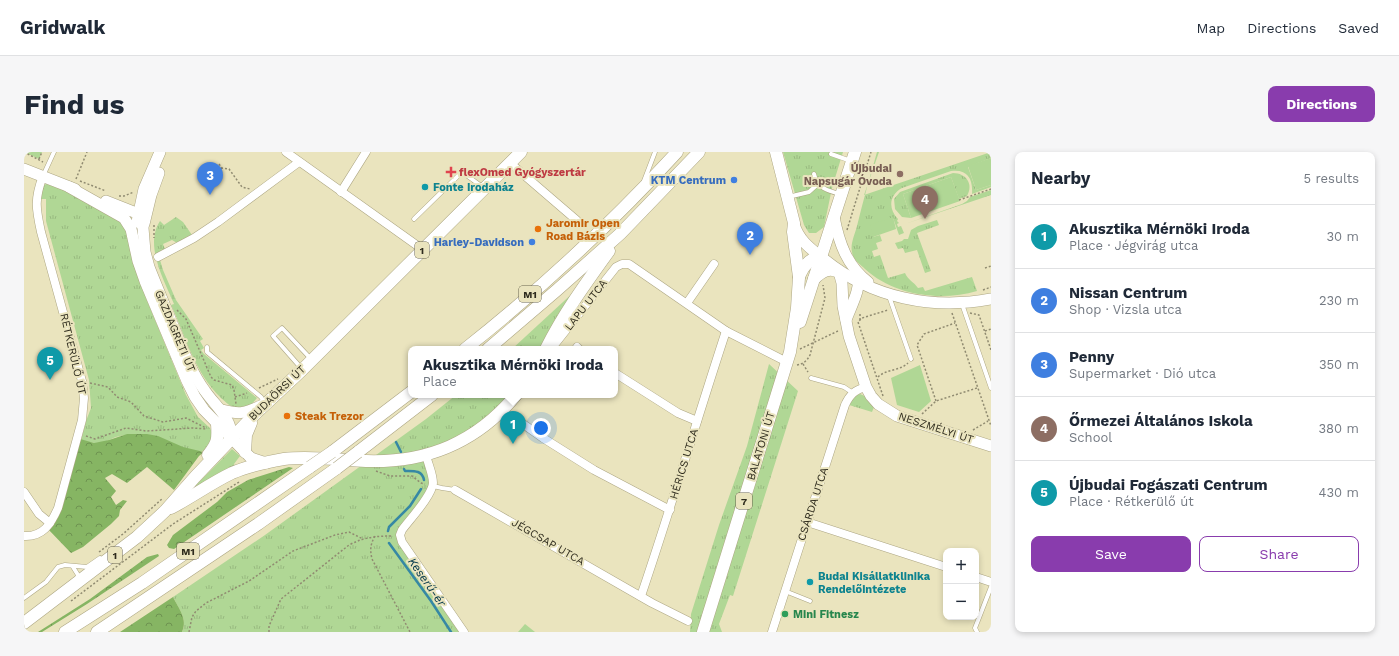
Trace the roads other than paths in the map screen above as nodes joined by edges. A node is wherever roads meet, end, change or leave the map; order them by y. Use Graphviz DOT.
graph roads {
  1 [pos="54,152"];
  2 [pos="160,152"];
  3 [pos="166,152"];
  4 [pos="286,152"];
  5 [pos="366,152"];
  6 [pos="521,152"];
  7 [pos="655,152"];
  8 [pos="677,152"];
  9 [pos="699,152"];
  10 [pos="776,152"];
  11 [pos="831,154"];
  12 [pos="855,157"];
  13 [pos="299,162"];
  14 [pos="510,163"];
  15 [pos="24,169"];
  16 [pos="814,174"];
  17 [pos="42,176"];
  18 [pos="72,183"];
  19 [pos="818,184"];
  20 [pos="484,188"];
  21 [pos="143,192"];
  22 [pos="341,192"];
  23 [pos="638,193"];
  24 [pos="842,195"];
  25 [pos="787,197"];
  26 [pos="115,200"];
  27 [pos="103,206"];
  28 [pos="834,217"];
  29 [pos="143,219"];
  30 [pos="414,219"];
  31 [pos="794,223"];
  32 [pos="581,224"];
  33 [pos="620,234"];
  34 [pos="422,249"];
  35 [pos="137,254"];
  36 [pos="158,257"];
  37 [pos="821,257"];
  38 [pos="714,264"];
  39 [pos="839,272"];
  40 [pos="799,277"];
  41 [pos="858,278"];
  42 [pos="814,279"];
  43 [pos="884,293"];
  44 [pos="991,299"];
  45 [pos="962,303"];
  46 [pos="686,304"];
  47 [pos="846,320"];
  48 [pos="726,331"];
  49 [pos="469,346"];
  50 [pos="492,346"];
  51 [pos="547,346"];
  52 [pos="553,346"];
  53 [pos="207,347"];
  54 [pos="791,355"];
  55 [pos="312,360"];
  56 [pos="911,360"];
  57 [pos="302,370"];
  58 [pos="618,375"];
  59 [pos="811,378"];
  60 [pos="866,387"];
  61 [pos="991,388"];
  62 [pos="853,393"];
  63 [pos="408,394"];
  64 [pos="428,398"];
  65 [pos="513,398"];
  66 [pos="261,409"];
  67 [pos="222,410"];
  68 [pos="516,419"];
  69 [pos="697,421"];
  70 [pos="212,427"];
  71 [pos="232,438"];
  72 [pos="991,446"];
  73 [pos="245,452"];
  74 [pos="426,455"];
  75 [pos="266,463"];
  76 [pos="195,477"];
  77 [pos="433,486"];
  78 [pos="455,490"];
  79 [pos="24,492"];
  80 [pos="670,510"];
  81 [pos="165,511"];
  82 [pos="154,522"];
  83 [pos="808,522"];
  84 [pos="50,523"];
  85 [pos="132,534"];
  86 [pos="24,536"];
  87 [pos="106,553"];
  88 [pos="943,566"];
  89 [pos="73,567"];
  90 [pos="979,578"];
  91 [pos="991,582"];
  92 [pos="74,586"];
  93 [pos="991,587"];
  94 [pos="785,591"];
  95 [pos="641,596"];
  96 [pos="24,598"];
  97 [pos="810,601"];
  98 [pos="688,621"];
  99 [pos="24,623"];
  100 [pos="65,632"];
  101 [pos="97,632"];
  102 [pos="464,632"];
  103 [pos="703,632"];
  104 [pos="772,632"];
  105 [pos="976,632"];
  1 -- 17 [label="lane"];
  2 -- 21 [label="street"];
  3 -- 29 [label="street"];
  4 -- 13 [label="street"];
  5 -- 22 [label="street"];
  6 -- 14 [label="main road, BUDAÖRSI ÚT / 1"];
  7 -- 23 [label="lane"];
  8 -- 23 [label="main road, M1"];
  9 -- 33 [label="main road, M1"];
  10 -- 25 [label="main road, 7"];
  11 -- 12 [label="lane"];
  12 -- 24 [label="main road, 7"];
  13 -- 22 [label="street"];
  13 -- 36 [label="street"];
  14 -- 20 [label="main road, BUDAÖRSI ÚT / 1"];
  14 -- 32 [label="street"];
  15 -- 17 [label="street, GAZDAGRÉTI ÚT"];
  16 -- 19 [label="lane"];
  17 -- 18 [label="street, GAZDAGRÉTI ÚT"];
  17 -- 84 [label="street, RÉTKERÜLŐ ÚT"];
  18 -- 26 [label="street, GAZDAGRÉTI ÚT"];
  18 -- 27 [label="street, GAZDAGRÉTI ÚT"];
  19 -- 24 [label="lane"];
  19 -- 25 [label="lane"];
  20 -- 30 [label="lane"];
  20 -- 34 [label="main road, BUDAÖRSI ÚT / 1"];
  21 -- 26 [label="street"];
  21 -- 29 [label="street"];
  22 -- 34 [label="street"];
  23 -- 49 [label="main road, M1"];
  24 -- 28 [label="main road, 7"];
  25 -- 31 [label="main road, 7"];
  26 -- 29 [label="street, GAZDAGRÉTI ÚT"];
  27 -- 29 [label="street"];
  27 -- 35 [label="street, GAZDAGRÉTI ÚT"];
  28 -- 37 [label="main road, 7"];
  28 -- 41 [label="street"];
  29 -- 35 [label="street, GAZDAGRÉTI ÚT"];
  29 -- 67 [label="street, GAZDAGRÉTI ÚT"];
  31 -- 37 [label="street"];
  31 -- 40 [label="main road, 7"];
  33 -- 50 [label="main road, M1"];
  33 -- 51 [label="main road"];
  34 -- 55 [label="main road, BUDAÖRSI ÚT / 1"];
  35 -- 70 [label="street, GAZDAGRÉTI ÚT"];
  37 -- 39 [label="street"];
  37 -- 40 [label="main road"];
  37 -- 42 [label="main road, 7"];
  38 -- 46 [label="street"];
  39 -- 41 [label="street"];
  39 -- 42 [label="main road"];
  39 -- 47 [label="street, NESZMÉLYI ÚT"];
  40 -- 54 [label="main road, 7"];
  41 -- 43 [label="street"];
  41 -- 47 [label="street, NESZMÉLYI ÚT"];
  42 -- 54 [label="main road, 7"];
  43 -- 45 [label="street"];
  43 -- 56 [label="lane"];
  44 -- 45 [label="street"];
  45 -- 61 [label="lane"];
  46 -- 48 [label="street"];
  46 -- 52 [label="street, LAPU UTCA"];
  47 -- 60 [label="street, NESZMÉLYI ÚT"];
  48 -- 54 [label="street"];
  48 -- 69 [label="street, HÉRICS UTCA"];
  53 -- 66 [label="lane"];
  54 -- 103 [label="main road, BALATONI ÚT / 7"];
  55 -- 57 [label="main road, BUDAÖRSI ÚT / 1"];
  55 -- 57 [label="lane"];
  57 -- 66 [label="main road, BUDAÖRSI ÚT / 1"];
  58 -- 69 [label="street"];
  59 -- 62 [label="lane"];
  60 -- 62 [label="street"];
  60 -- 72 [label="street, NESZMÉLYI ÚT"];
  62 -- 83 [label="street, CSÁRDA UTCA"];
  63 -- 100 [label="main road, M1, bridge"];
  64 -- 101 [label="main road, M1, bridge"];
  65 -- 74 [label="main road, 1"];
  66 -- 67 [label="street"];
  66 -- 71 [label="main road, BUDAÖRSI ÚT / 1"];
  66 -- 73 [label="main road"];
  67 -- 71 [label="street, GAZDAGRÉTI ÚT"];
  68 -- 80 [label="street"];
  69 -- 80 [label="street, HÉRICS UTCA"];
  70 -- 71 [label="street, GAZDAGRÉTI ÚT"];
  70 -- 76 [label="main road"];
  71 -- 73 [label="street, GAZDAGRÉTI ÚT"];
  71 -- 76 [label="main road, BUDAÖRSI ÚT / 1"];
  73 -- 75 [label="street, GAZDAGRÉTI ÚT"];
  74 -- 75 [label="main road, 1"];
  74 -- 77 [label="street"];
  75 -- 81 [label="main road, 1"];
  76 -- 81 [label="main road, BUDAÖRSI ÚT / 1"];
  77 -- 78 [label="lane, JÉGCSAP UTCA"];
  77 -- 102 [label="street"];
  78 -- 95 [label="street, JÉGCSAP UTCA"];
  79 -- 84 [label="street"];
  80 -- 95 [label="street, HÉRICS UTCA"];
  81 -- 82 [label="main road, BUDAÖRSI ÚT / 1"];
  82 -- 85 [label="lane"];
  82 -- 92 [label="main road, BUDAÖRSI ÚT / 1"];
  83 -- 88 [label="street"];
  83 -- 94 [label="street, CSÁRDA UTCA"];
  84 -- 86 [label="street, RÉTKERÜLŐ ÚT"];
  87 -- 89 [label="lane"];
  89 -- 92 [label="lane"];
  89 -- 96 [label="lane"];
  90 -- 91 [label="street"];
  92 -- 99 [label="main road, BUDAÖRSI ÚT / 1"];
  93 -- 105 [label="lane"];
  94 -- 97 [label="lane"];
  94 -- 104 [label="street, CSÁRDA UTCA"];
  95 -- 98 [label="street, JÉGCSAP UTCA"];
}
